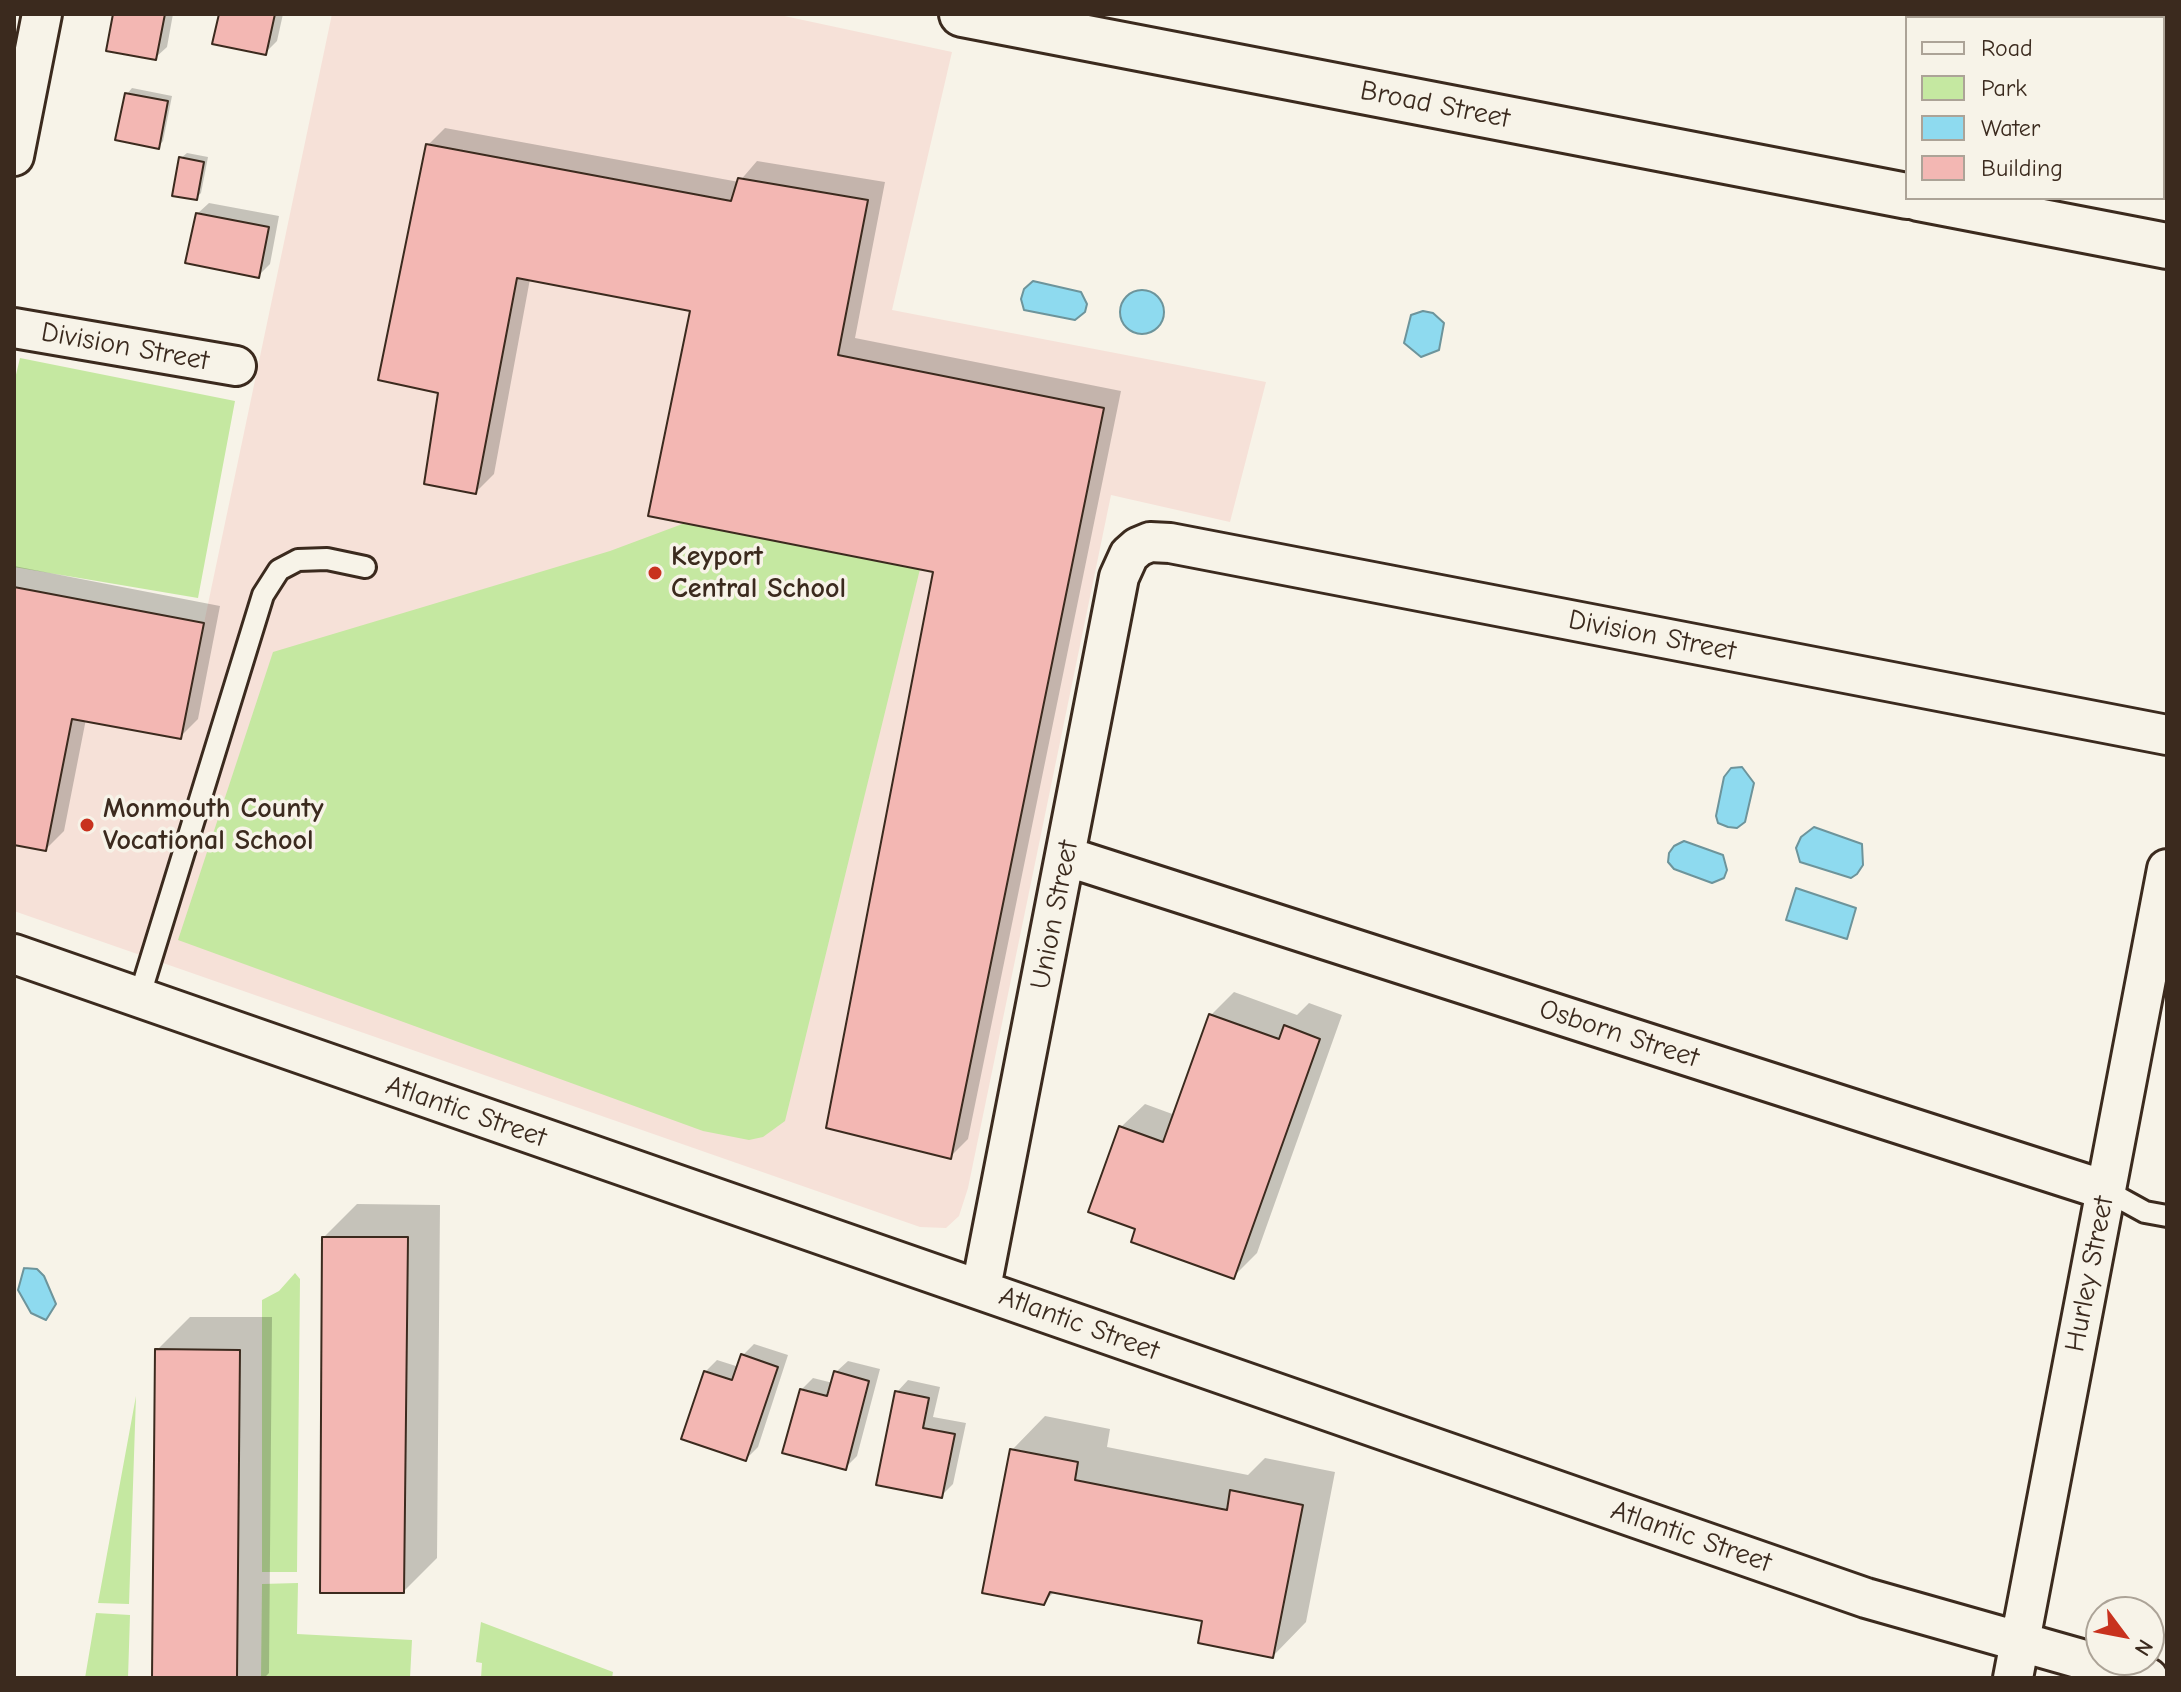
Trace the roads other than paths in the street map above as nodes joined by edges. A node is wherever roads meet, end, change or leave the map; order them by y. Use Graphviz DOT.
graph roads {
  1 [pos="42,14"];
  2 [pos="962,14"];
  3 [pos="14,156"];
  4 [pos="1905,196"];
  5 [pos="1928,200"];
  6 [pos="2167,246"];
  7 [pos="14,328"];
  8 [pos="236,366"];
  9 [pos="1138,547"];
  10 [pos="365,567"];
  11 [pos="2167,735"];
  12 [pos="1068,857"];
  13 [pos="2167,869"];
  14 [pos="14,954"];
  15 [pos="139,998"];
  16 [pos="2105,1190"];
  17 [pos="2167,1216"];
  18 [pos="981,1288"];
  19 [pos="2020,1640"];
  20 [pos="2085,1659"];
  21 [pos="2013,1678"];
  1 -- 3 [label="street"];
  2 -- 4 [label="main road, Broad Street"];
  5 -- 6 [label="main road"];
  7 -- 8 [label="street, Division Street"];
  9 -- 11 [label="street, Division Street"];
  9 -- 12 [label="street, Union Street"];
  10 -- 15 [label="lane"];
  12 -- 16 [label="street, Osborn Street"];
  12 -- 18 [label="street, Union Street"];
  13 -- 16 [label="street, Hurley Street"];
  14 -- 15 [label="street, Atlantic Street"];
  15 -- 18 [label="street, Atlantic Street"];
  16 -- 17 [label="lane, Osborn Street"];
  16 -- 19 [label="street, Hurley Street"];
  18 -- 19 [label="street, Atlantic Street"];
  19 -- 20 [label="street, Atlantic Street"];
  19 -- 21 [label="street, Hurley Street"];
}
